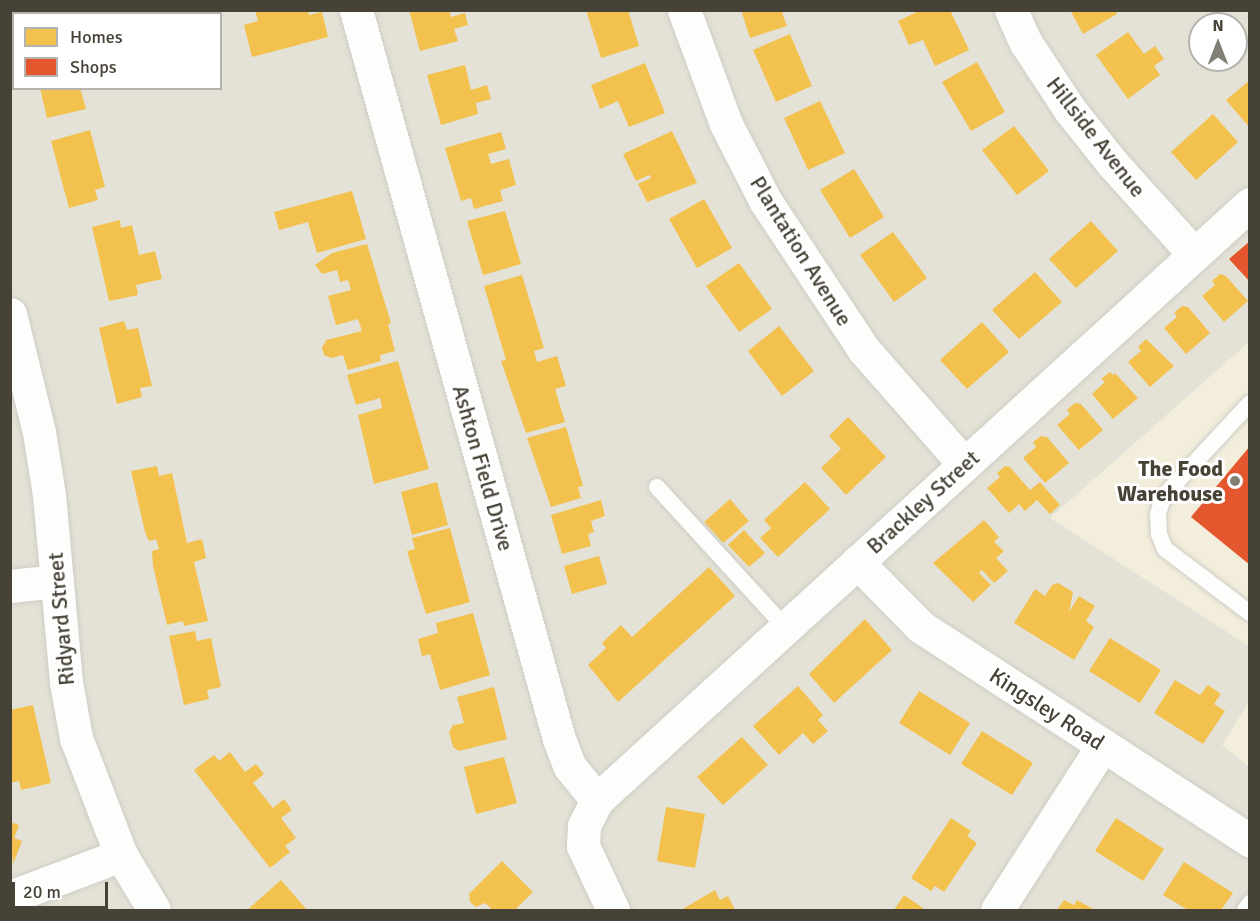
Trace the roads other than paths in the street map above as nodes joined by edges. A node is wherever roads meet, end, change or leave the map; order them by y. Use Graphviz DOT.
graph roads {
  1 [pos="356,10"];
  2 [pos="684,10"];
  3 [pos="1011,10"];
  4 [pos="1250,204"];
  5 [pos="1194,254"];
  6 [pos="10,314"];
  7 [pos="1250,403"];
  8 [pos="964,464"];
  9 [pos="657,487"];
  10 [pos="857,562"];
  11 [pos="57,581"];
  12 [pos="10,586"];
  13 [pos="1250,613"];
  14 [pos="785,627"];
  15 [pos="1103,746"];
  16 [pos="597,800"];
  17 [pos="1250,841"];
  18 [pos="121,855"];
  19 [pos="10,897"];
  20 [pos="1250,903"];
  21 [pos="154,910"];
  22 [pos="613,910"];
  23 [pos="997,910"];
  24 [pos="1245,910"];
  1 -- 16 [label="street, Ashton Field Drive"];
  2 -- 8 [label="street, Plantation Avenue"];
  3 -- 5 [label="street, Hillside Avenue"];
  4 -- 5 [label="street, Brackley Street"];
  5 -- 8 [label="street, Brackley Street"];
  6 -- 11 [label="street, Ridyard Street"];
  7 -- 13 [label="lane"];
  8 -- 10 [label="street, Brackley Street"];
  9 -- 14 [label="lane"];
  10 -- 14 [label="street, Brackley Street"];
  10 -- 15 [label="street, Kingsley Road"];
  11 -- 12 [label="street"];
  11 -- 18 [label="street, Ridyard Street"];
  14 -- 16 [label="street, Brackley Street"];
  15 -- 17 [label="street, Kingsley Road"];
  15 -- 23 [label="street"];
  16 -- 22 [label="street"];
  18 -- 19 [label="street"];
  18 -- 21 [label="street, Ridyard Street"];
  20 -- 24 [label="lane"];
}
